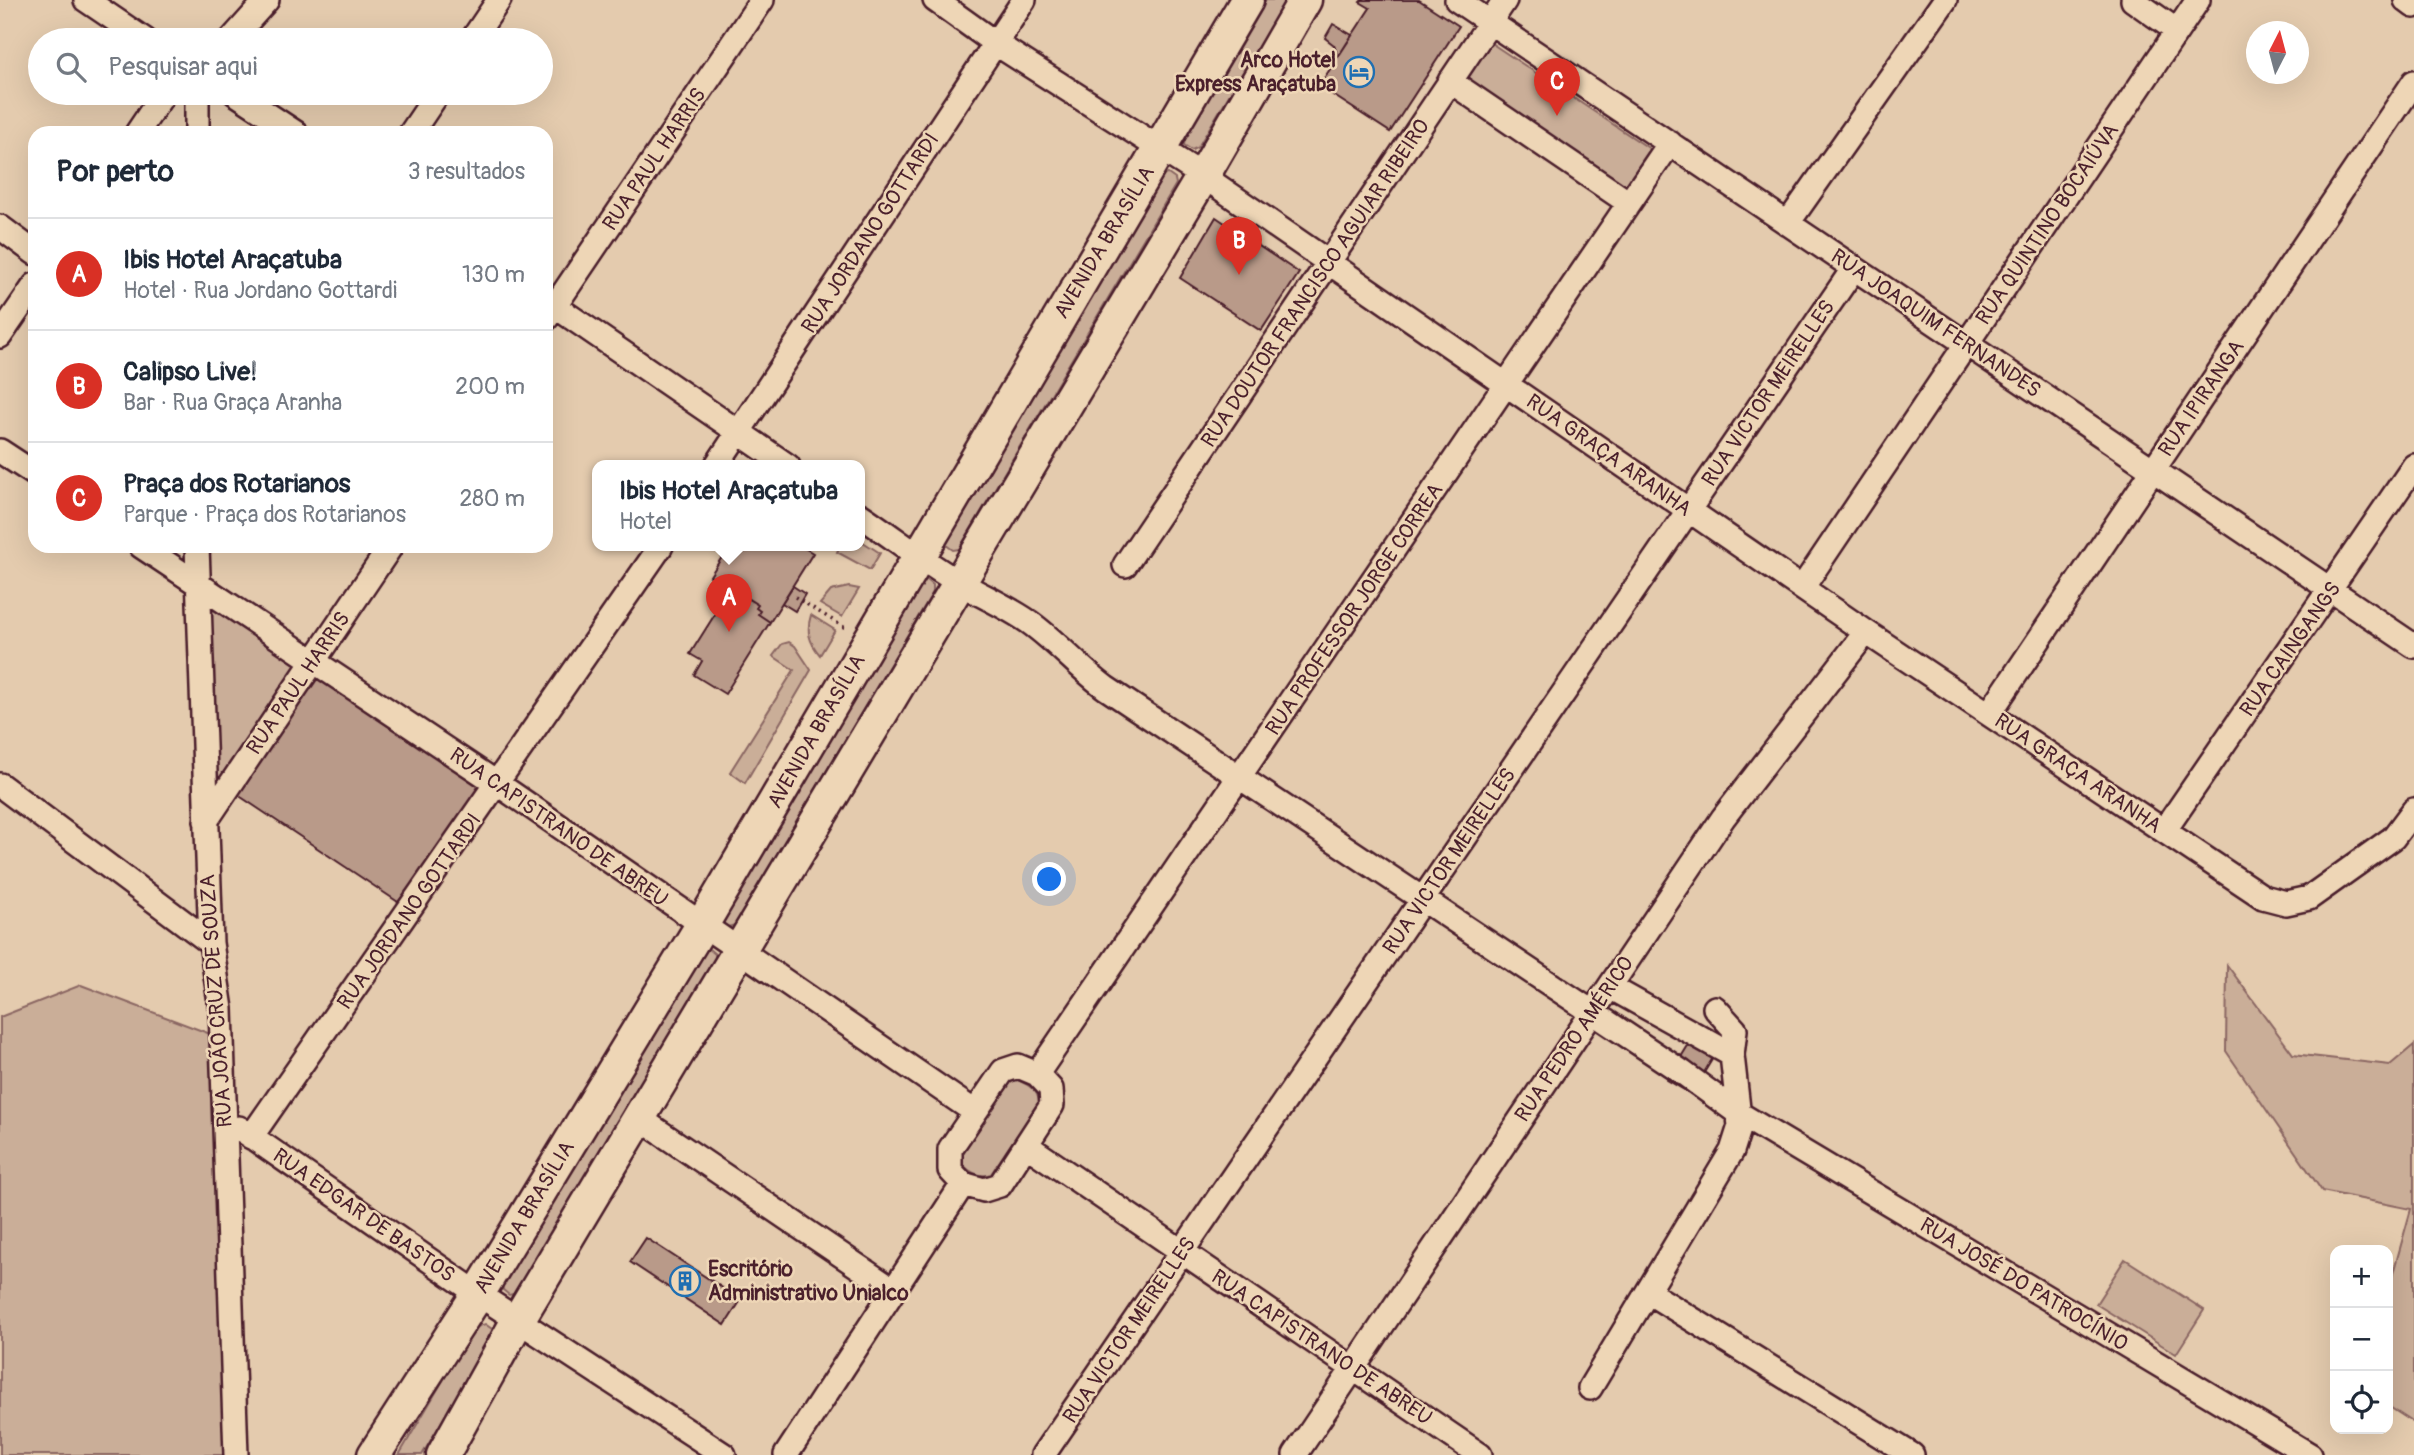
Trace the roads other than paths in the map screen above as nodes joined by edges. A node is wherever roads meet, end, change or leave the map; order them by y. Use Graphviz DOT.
graph roads {
  1 [pos="86,0"];
  2 [pos="267,0"];
  3 [pos="499,0"];
  4 [pos="762,0"];
  5 [pos="935,0"];
  6 [pos="1024,0"];
  7 [pos="1247,0"];
  8 [pos="1305,0"];
  9 [pos="1457,0"];
  10 [pos="1505,0"];
  11 [pos="1945,0"];
  12 [pos="2133,0"];
  13 [pos="2198,0"];
  14 [pos="2406,0"];
  15 [pos="2414,6"];
  16 [pos="1490,22"];
  17 [pos="127,28"];
  18 [pos="242,28"];
  19 [pos="480,28"];
  20 [pos="2177,31"];
  21 [pos="995,43"];
  22 [pos="1450,81"];
  23 [pos="2414,82"];
  24 [pos="156,105"];
  25 [pos="197,105"];
  26 [pos="253,105"];
  27 [pos="430,105"];
  28 [pos="142,126"];
  29 [pos="197,126"];
  30 [pos="285,126"];
  31 [pos="416,126"];
  32 [pos="1670,143"];
  33 [pos="1160,148"];
  34 [pos="1203,176"];
  35 [pos="1629,202"];
  36 [pos="1788,223"];
  37 [pos="0,227"];
  38 [pos="28,248"];
  39 [pos="1329,262"];
  40 [pos="1854,268"];
  41 [pos="28,295"];
  42 [pos="553,302"];
  43 [pos="553,311"];
  44 [pos="0,336"];
  45 [pos="1966,344"];
  46 [pos="1506,384"];
  47 [pos="739,432"];
  48 [pos="0,451"];
  49 [pos="720,460"];
  50 [pos="779,460"];
  51 [pos="2414,467"];
  52 [pos="28,469"];
  53 [pos="2152,469"];
  54 [pos="1688,510"];
  55 [pos="865,518"];
  56 [pos="658,551"];
  57 [pos="151,553"];
  58 [pos="197,553"];
  59 [pos="386,553"];
  60 [pos="918,555"];
  61 [pos="1125,565"];
  62 [pos="959,582"];
  63 [pos="198,585"];
  64 [pos="1802,588"];
  65 [pos="2331,590"];
  66 [pos="1866,632"];
  67 [pos="2414,646"];
  68 [pos="313,660"];
  69 [pos="1989,714"];
  70 [pos="1240,777"];
  71 [pos="498,784"];
  72 [pos="0,785"];
  73 [pos="2414,810"];
  74 [pos="206,821"];
  75 [pos="2164,831"];
  76 [pos="1423,899"];
  77 [pos="702,925"];
  78 [pos="211,943"];
  79 [pos="739,951"];
  80 [pos="1610,987"];
  81 [pos="1715,1009"];
  82 [pos="1592,1014"];
  83 [pos="1678,1024"];
  84 [pos="1732,1055"];
  85 [pos="1657,1057"];
  86 [pos="1037,1074"];
  87 [pos="975,1112"];
  88 [pos="1738,1113"];
  89 [pos="225,1118"];
  90 [pos="639,1118"];
  91 [pos="251,1137"];
  92 [pos="1026,1145"];
  93 [pos="963,1184"];
  94 [pos="1182,1252"];
  95 [pos="893,1290"];
  96 [pos="1648,1292"];
  97 [pos="478,1294"];
  98 [pos="518,1320"];
  99 [pos="1353,1368"];
  100 [pos="1590,1388"];
  101 [pos="236,1455"];
  102 [pos="374,1455"];
  103 [pos="443,1455"];
  104 [pos="724,1455"];
  105 [pos="786,1455"];
  106 [pos="1043,1455"];
  107 [pos="1295,1455"];
  108 [pos="1480,1455"];
  109 [pos="1912,1455"];
  110 [pos="2310,1455"];
  1 -- 17 [label="street"];
  2 -- 18 [label="street"];
  3 -- 19 [label="street"];
  4 -- 42 [label="street, RUA PAUL HARRIS"];
  5 -- 21 [label="street, RUA GRAÇA ARANHA"];
  6 -- 21 [label="street, RUA JORDANO GOTTARDI"];
  7 -- 33 [label="main road, AVENIDA BRASÍLIA"];
  8 -- 34 [label="main road"];
  9 -- 16 [label="street, RUA JOAQUIM FERNANDES"];
  10 -- 16 [label="street, RUA DOUTOR FRANCISCO AGUIAR RIBEIRO"];
  11 -- 36 [label="street"];
  12 -- 20 [label="street"];
  13 -- 20 [label="street, RUA QUINTINO BOCAIÚVA"];
  14 -- 15 [label="street"];
  16 -- 22 [label="street, RUA DOUTOR FRANCISCO AGUIAR RIBEIRO"];
  16 -- 32 [label="street, RUA JOAQUIM FERNANDES"];
  20 -- 45 [label="street, RUA QUINTINO BOCAIÚVA"];
  21 -- 33 [label="street, RUA GRAÇA ARANHA"];
  21 -- 47 [label="street, RUA JORDANO GOTTARDI"];
  22 -- 35 [label="street"];
  22 -- 39 [label="street, RUA DOUTOR FRANCISCO AGUIAR RIBEIRO"];
  23 -- 53 [label="street, RUA IPIRANGA"];
  24 -- 28 [label="street"];
  25 -- 29 [label="street"];
  26 -- 30 [label="street"];
  27 -- 31 [label="street"];
  32 -- 35 [label="street, RUA PROFESSOR JORGE CORREA"];
  32 -- 36 [label="street, RUA JOAQUIM FERNANDES"];
  33 -- 34 [label="street, RUA GRAÇA ARANHA"];
  33 -- 60 [label="main road, AVENIDA BRASÍLIA"];
  34 -- 39 [label="street, RUA GRAÇA ARANHA"];
  34 -- 62 [label="main road"];
  35 -- 46 [label="street, RUA PROFESSOR JORGE CORREA"];
  36 -- 40 [label="street, RUA JOAQUIM FERNANDES"];
  37 -- 38 [label="street"];
  39 -- 46 [label="street, RUA GRAÇA ARANHA"];
  39 -- 61 [label="street, RUA DOUTOR FRANCISCO AGUIAR RIBEIRO"];
  40 -- 45 [label="street, RUA JOAQUIM FERNANDES"];
  40 -- 54 [label="street, RUA VICTOR MEIRELLES"];
  41 -- 44 [label="street"];
  43 -- 47 [label="street"];
  45 -- 53 [label="street, RUA JOAQUIM FERNANDES"];
  45 -- 64 [label="street, RUA QUINTINO BOCAIÚVA"];
  46 -- 54 [label="street, RUA GRAÇA ARANHA"];
  46 -- 70 [label="street, RUA PROFESSOR JORGE CORREA"];
  47 -- 49 [label="street, RUA JORDANO GOTTARDI"];
  47 -- 50 [label="street"];
  48 -- 52 [label="street"];
  51 -- 65 [label="street, RUA CAINGANGS"];
  53 -- 65 [label="street, RUA JOAQUIM FERNANDES"];
  53 -- 69 [label="street, RUA IPIRANGA"];
  54 -- 64 [label="street, RUA GRAÇA ARANHA"];
  54 -- 76 [label="street, RUA VICTOR MEIRELLES"];
  55 -- 60 [label="street"];
  56 -- 71 [label="street, RUA JORDANO GOTTARDI"];
  57 -- 63 [label="street, RUA CAPISTRANO DE ABREU"];
  58 -- 63 [label="street, RUA JOÃO CRUZ DE SOUZA"];
  59 -- 68 [label="street, RUA PAUL HARRIS"];
  60 -- 62 [label="street"];
  60 -- 77 [label="main road, AVENIDA BRASÍLIA"];
  62 -- 70 [label="street"];
  62 -- 79 [label="main road"];
  63 -- 68 [label="street, RUA CAPISTRANO DE ABREU"];
  63 -- 74 [label="street, RUA JOÃO CRUZ DE SOUZA"];
  64 -- 66 [label="street, RUA GRAÇA ARANHA"];
  65 -- 67 [label="street, RUA JOAQUIM FERNANDES"];
  65 -- 75 [label="street, RUA CAINGANGS"];
  66 -- 69 [label="street, RUA GRAÇA ARANHA"];
  66 -- 80 [label="street, RUA PEDRO AMÉRICO"];
  68 -- 71 [label="street, RUA CAPISTRANO DE ABREU"];
  68 -- 74 [label="street, RUA PAUL HARRIS"];
  69 -- 75 [label="street, RUA GRAÇA ARANHA"];
  70 -- 76 [label="street"];
  70 -- 86 [label="street, RUA PROFESSOR JORGE CORREA"];
  71 -- 77 [label="street, RUA CAPISTRANO DE ABREU"];
  71 -- 91 [label="street, RUA JORDANO GOTTARDI"];
  72 -- 78 [label="street"];
  73 -- 75 [label="street, RUA GRAÇA ARANHA"];
  74 -- 78 [label="street, RUA JOÃO CRUZ DE SOUZA"];
  76 -- 82 [label="street"];
  76 -- 94 [label="street, RUA VICTOR MEIRELLES"];
  77 -- 79 [label="street, RUA CAPISTRANO DE ABREU"];
  77 -- 97 [label="main road, AVENIDA BRASÍLIA"];
  78 -- 89 [label="street, RUA JOÃO CRUZ DE SOUZA"];
  79 -- 87 [label="street, RUA CAPISTRANO DE ABREU"];
  79 -- 90 [label="main road"];
  80 -- 82 [label="street, RUA PEDRO AMÉRICO"];
  80 -- 83 [label="street"];
  81 -- 84 [label="street"];
  82 -- 85 [label="street, RUA JOSÉ DO PATROCÍNIO"];
  82 -- 99 [label="street, RUA PEDRO AMÉRICO"];
  83 -- 84 [label="street"];
  83 -- 85 [label="street"];
  84 -- 88 [label="street"];
  85 -- 88 [label="street, RUA JOSÉ DO PATROCÍNIO"];
  86 -- 87 [label="street"];
  86 -- 92 [label="street"];
  87 -- 93 [label="street"];
  88 -- 96 [label="street"];
  88 -- 110 [label="street, RUA JOSÉ DO PATROCÍNIO"];
  89 -- 91 [label="street, RUA EDGAR DE BASTOS"];
  89 -- 101 [label="street, RUA JOÃO CRUZ DE SOUZA"];
  90 -- 95 [label="street"];
  90 -- 98 [label="main road"];
  91 -- 97 [label="street, RUA EDGAR DE BASTOS"];
  92 -- 93 [label="street"];
  92 -- 94 [label="street, RUA CAPISTRANO DE ABREU"];
  93 -- 95 [label="street"];
  94 -- 99 [label="street, RUA CAPISTRANO DE ABREU"];
  94 -- 106 [label="street, RUA VICTOR MEIRELLES"];
  95 -- 105 [label="street"];
  96 -- 100 [label="street"];
  96 -- 109 [label="street"];
  97 -- 98 [label="street, RUA EDGAR DE BASTOS"];
  97 -- 102 [label="main road, AVENIDA BRASÍLIA"];
  98 -- 103 [label="main road"];
  98 -- 104 [label="street, RUA EDGAR DE BASTOS"];
  99 -- 107 [label="street, RUA PEDRO AMÉRICO"];
  99 -- 108 [label="street, RUA CAPISTRANO DE ABREU"];
}
